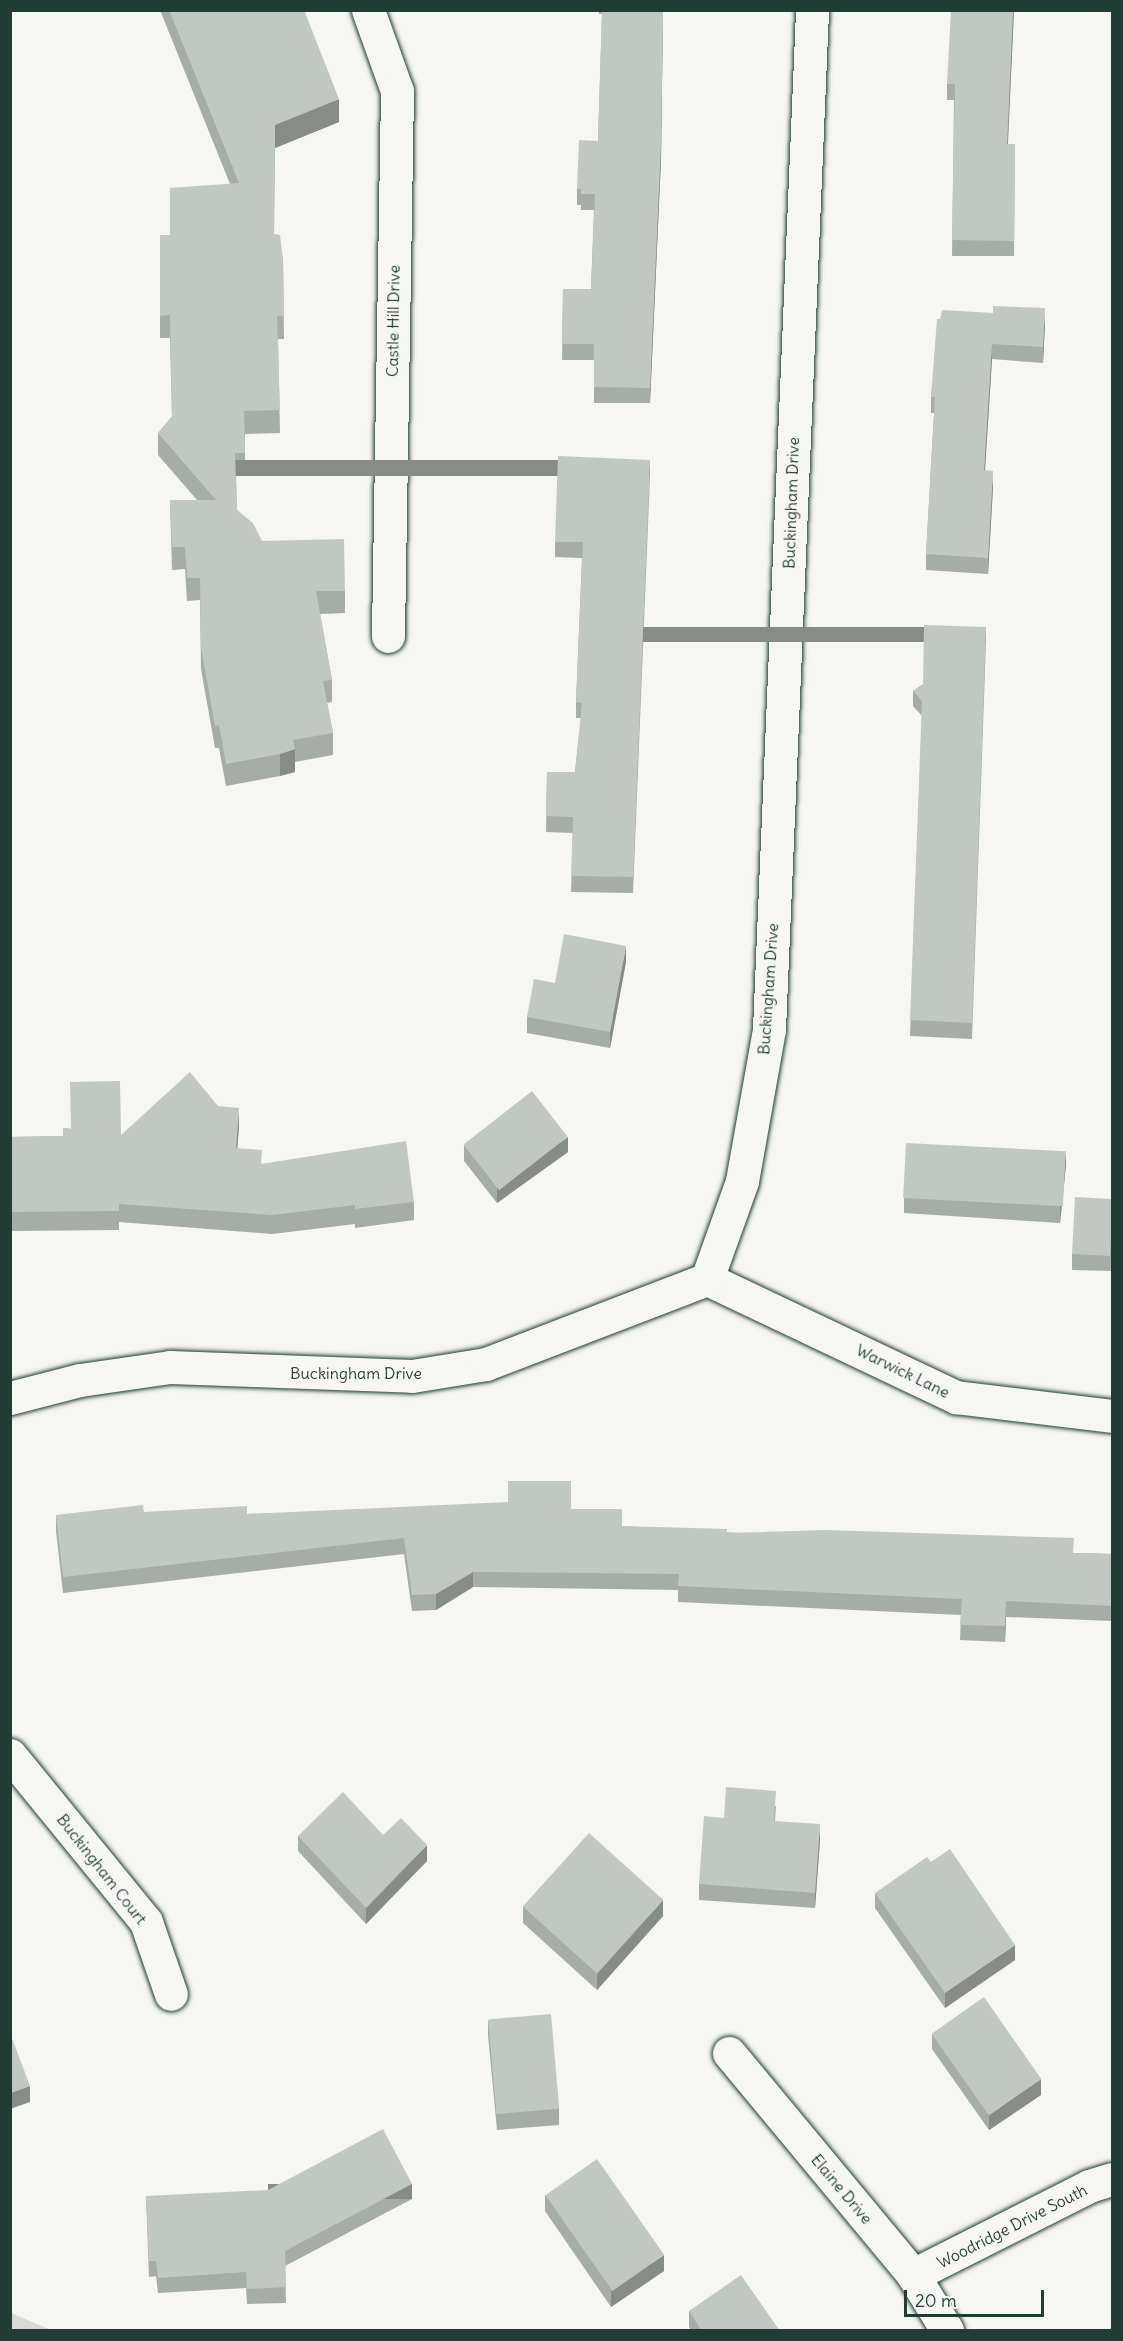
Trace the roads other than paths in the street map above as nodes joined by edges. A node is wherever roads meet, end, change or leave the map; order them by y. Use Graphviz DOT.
graph roads {
  1 [pos="368,10"];
  2 [pos="812,10"];
  3 [pos="388,636"];
  4 [pos="707,1279"];
  5 [pos="10,1398"];
  6 [pos="1113,1416"];
  7 [pos="10,1755"];
  8 [pos="171,1994"];
  9 [pos="729,2054"];
  10 [pos="1113,2179"];
  11 [pos="913,2275"];
  12 [pos="947,2331"];
  1 -- 3 [label="street, Castle Hill Drive"];
  2 -- 4 [label="street, Buckingham Drive"];
  4 -- 5 [label="street, Buckingham Drive"];
  4 -- 6 [label="street, Warwick Lane"];
  7 -- 8 [label="street, Buckingham Court"];
  9 -- 11 [label="street, Elaine Drive"];
  10 -- 11 [label="street, Woodridge Drive South"];
  11 -- 12 [label="street, Elaine Drive"];
}
